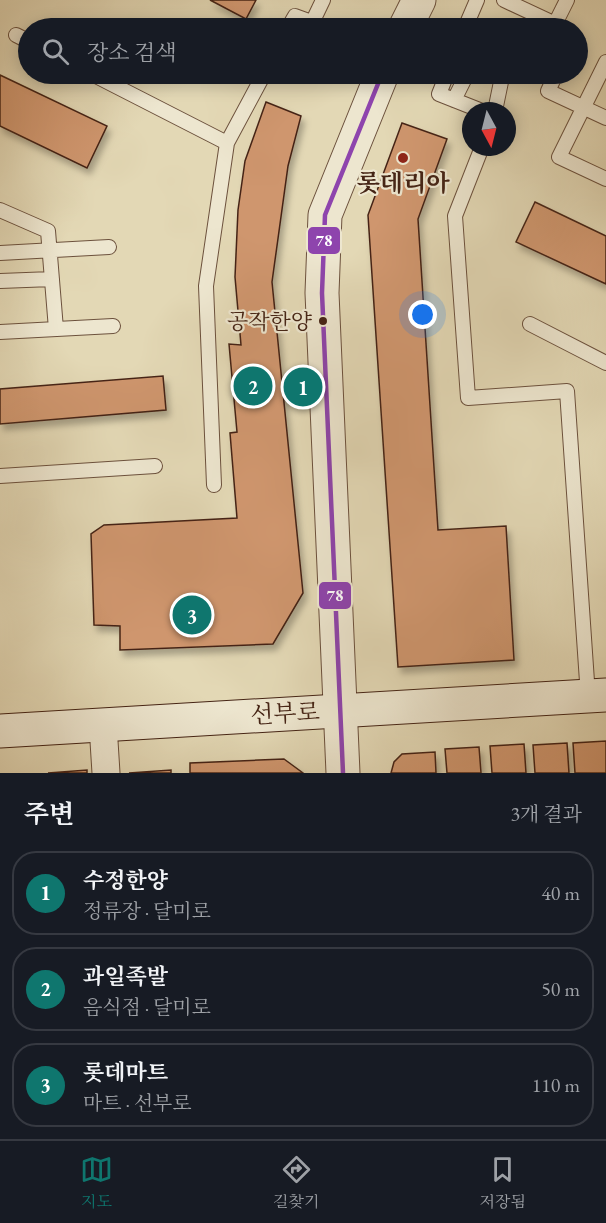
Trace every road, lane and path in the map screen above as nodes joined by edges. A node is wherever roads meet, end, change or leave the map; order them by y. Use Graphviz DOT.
graph roads {
  1 [pos="322,0"];
  2 [pos="419,0"];
  3 [pos="477,0"];
  4 [pos="504,0"];
  5 [pos="567,0"];
  6 [pos="314,18"];
  7 [pos="410,18"];
  8 [pos="469,18"];
  9 [pos="543,18"];
  10 [pos="562,18"];
  11 [pos="606,62"];
  12 [pos="112,84"];
  13 [pos="259,84"];
  14 [pos="378,84"];
  15 [pos="443,84"];
  16 [pos="462,84"];
  17 [pos="501,84"];
  18 [pos="551,84"];
  19 [pos="454,100"];
  20 [pos="497,102"];
  21 [pos="462,103"];
  22 [pos="582,107"];
  23 [pos="606,118"];
  24 [pos="227,143"];
  25 [pos="478,156"];
  26 [pos="606,179"];
  27 [pos="0,210"];
  28 [pos="109,247"];
  29 [pos="50,250"];
  30 [pos="0,253"];
  31 [pos="52,279"];
  32 [pos="0,281"];
  33 [pos="530,324"];
  34 [pos="113,326"];
  35 [pos="56,329"];
  36 [pos="0,332"];
  37 [pos="606,363"];
  38 [pos="156,466"];
  39 [pos="0,476"];
  40 [pos="214,485"];
  41 [pos="597,696"];
  42 [pos="340,711"];
  43 [pos="103,725"];
  44 [pos="0,731"];
  45 [pos="106,773"];
  46 [pos="344,773"];
  1 -- 6 [label="lane"];
  2 -- 7 [label="street"];
  3 -- 8 [label="lane"];
  4 -- 9 [label="lane"];
  5 -- 10 [label="lane"];
  11 -- 22 [label="lane"];
  12 -- 24 [label="lane"];
  13 -- 24 [label="lane"];
  14 -- 42 [label="street"];
  15 -- 19 [label="lane"];
  16 -- 19 [label="lane"];
  17 -- 20 [label="lane"];
  18 -- 22 [label="lane"];
  19 -- 21 [label="lane"];
  22 -- 23 [label="lane"];
  22 -- 26 [label="lane"];
  24 -- 40 [label="lane"];
  25 -- 41 [label="lane"];
  27 -- 29 [label="lane"];
  28 -- 29 [label="lane"];
  29 -- 30 [label="lane"];
  29 -- 31 [label="lane"];
  31 -- 32 [label="lane"];
  31 -- 35 [label="lane"];
  33 -- 37 [label="lane"];
  34 -- 35 [label="lane"];
  35 -- 36 [label="lane"];
  38 -- 39 [label="lane"];
  41 -- 42 [label="street, 선부로"];
  42 -- 43 [label="street, 선부로"];
  42 -- 46 [label="street"];
  43 -- 44 [label="street, 선부로"];
  43 -- 45 [label="street"];
}
